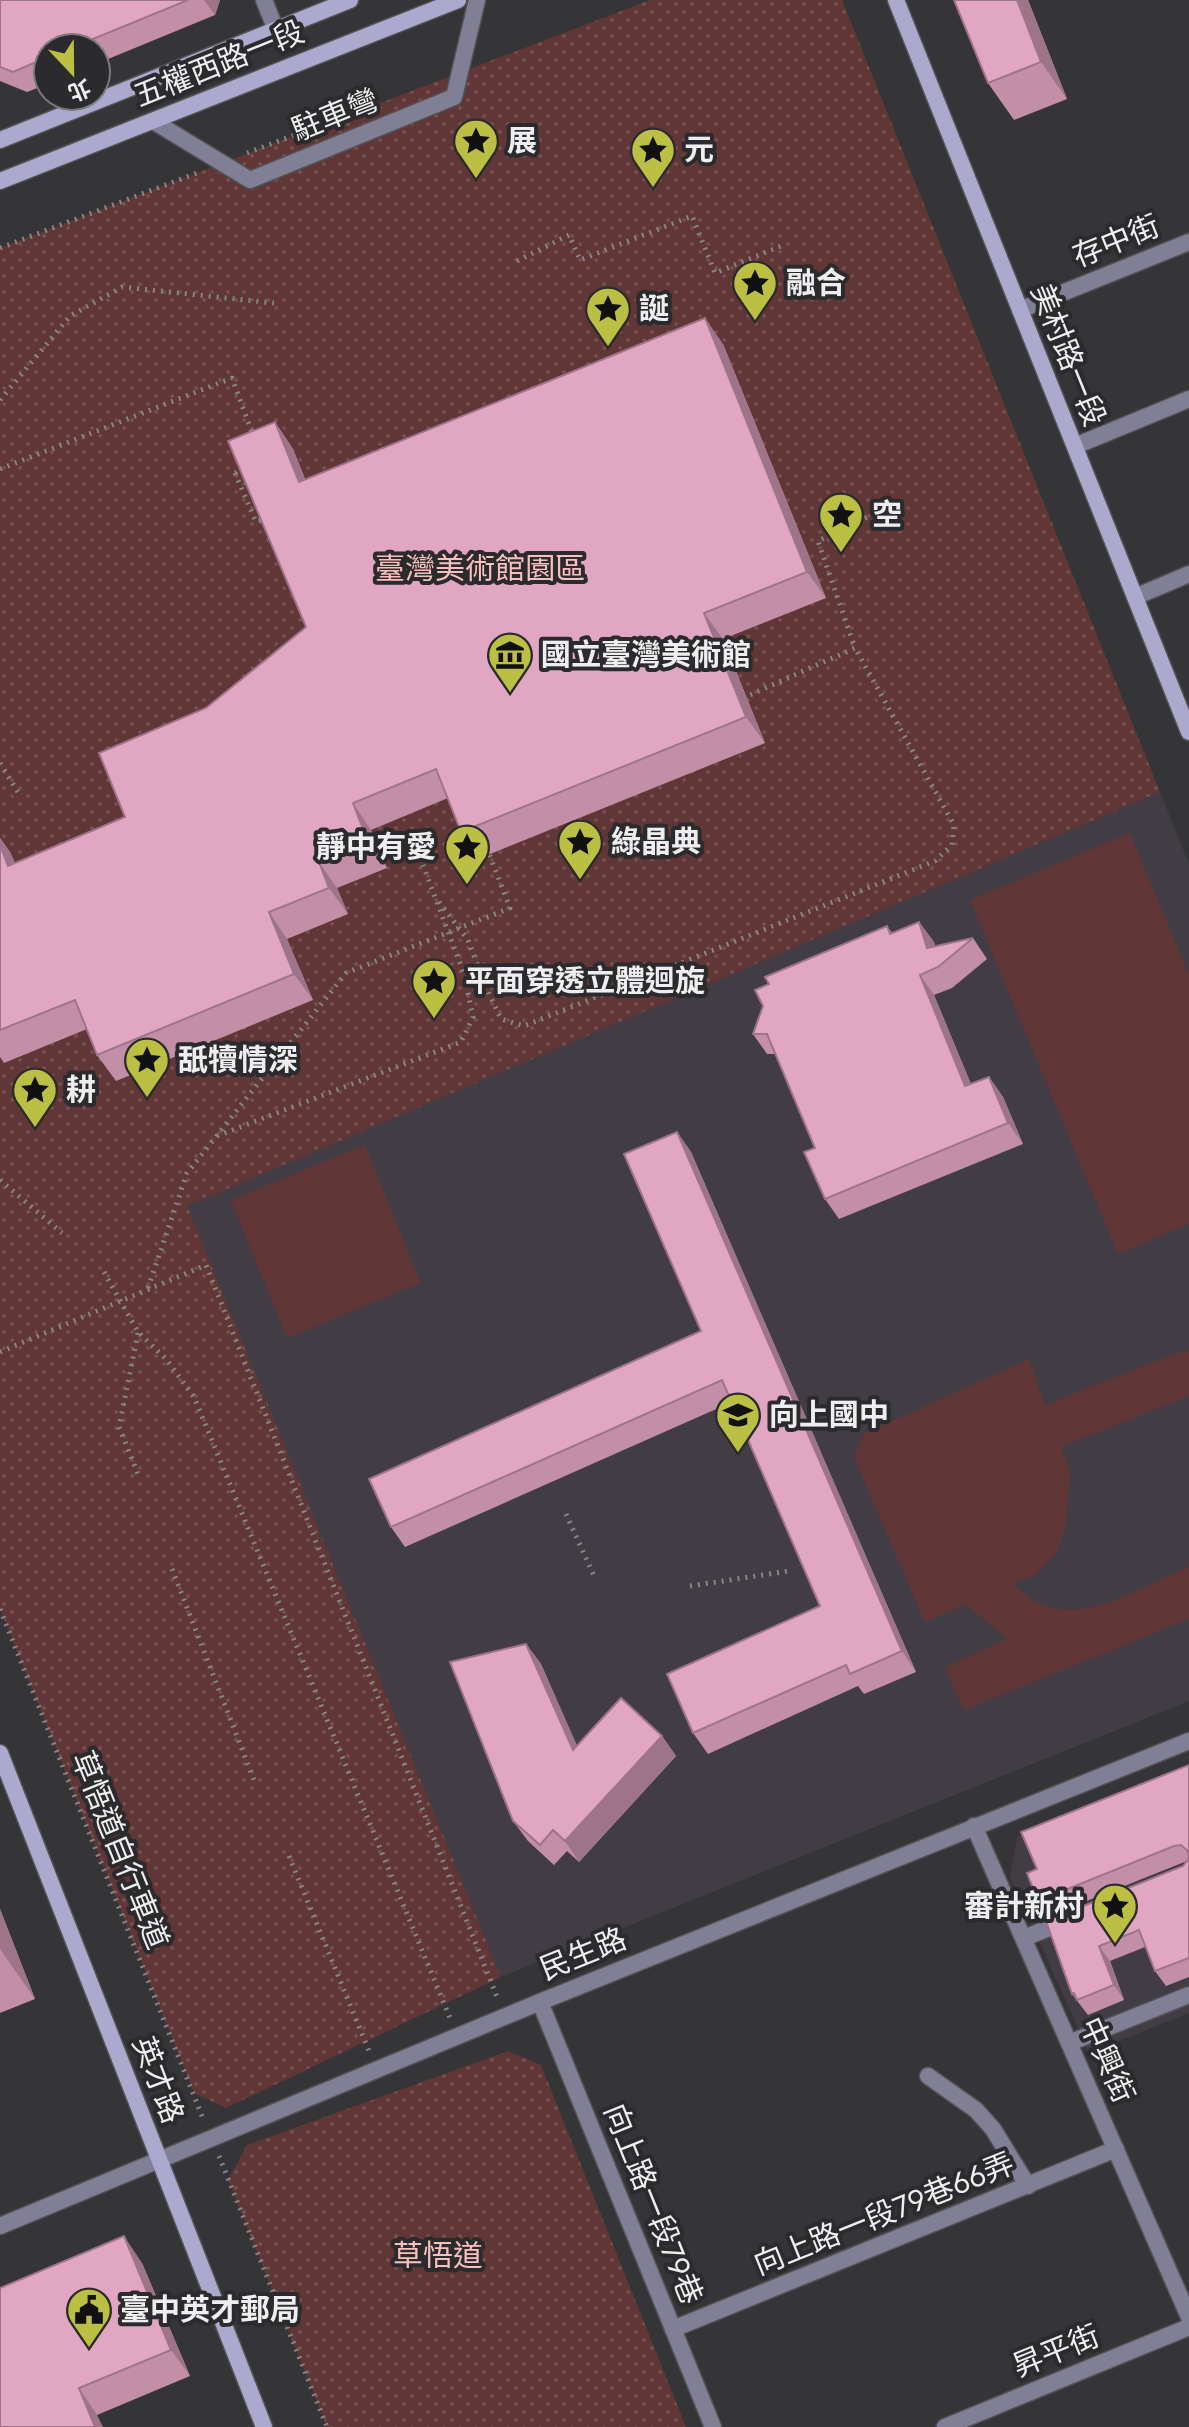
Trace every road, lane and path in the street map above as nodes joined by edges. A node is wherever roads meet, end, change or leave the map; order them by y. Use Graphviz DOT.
graph roads {
  1 [pos="264,0"];
  2 [pos="350,0"];
  3 [pos="458,0"];
  4 [pos="477,0"];
  5 [pos="896,0"];
  6 [pos="276,30"];
  7 [pos="153,121"];
  8 [pos="0,140"];
  9 [pos="0,181"];
  10 [pos="1189,242"];
  11 [pos="786,244"];
  12 [pos="517,261"];
  13 [pos="274,303"];
  14 [pos="1020,310"];
  15 [pos="1189,399"];
  16 [pos="0,400"];
  17 [pos="255,441"];
  18 [pos="1075,446"];
  19 [pos="248,467"];
  20 [pos="0,469"];
  21 [pos="264,505"];
  22 [pos="874,514"];
  23 [pos="265,519"];
  24 [pos="271,532"];
  25 [pos="1189,574"];
  26 [pos="1135,597"];
  27 [pos="855,648"];
  28 [pos="741,699"];
  29 [pos="1189,732"];
  30 [pos="0,763"];
  31 [pos="21,797"];
  32 [pos="484,839"];
  33 [pos="423,865"];
  34 [pos="434,896"];
  35 [pos="217,1136"];
  36 [pos="0,1180"];
  37 [pos="62,1233"];
  38 [pos="104,1272"];
  39 [pos="148,1288"];
  40 [pos="122,1299"];
  41 [pos="138,1332"];
  42 [pos="0,1352"];
  43 [pos="140,1479"];
  44 [pos="566,1514"];
  45 [pos="172,1569"];
  46 [pos="789,1571"];
  47 [pos="595,1578"];
  48 [pos="690,1586"];
  49 [pos="0,1609"];
  50 [pos="1189,1741"];
  51 [pos="0,1753"];
  52 [pos="254,1780"];
  53 [pos="974,1826"];
  54 [pos="289,1856"];
  55 [pos="1079,1915"];
  56 [pos="1024,1938"];
  57 [pos="1189,1995"];
  58 [pos="540,2002"];
  59 [pos="504,2017"];
  60 [pos="457,2036"];
  61 [pos="1069,2043"];
  62 [pos="377,2070"];
  63 [pos="928,2076"];
  64 [pos="200,2108"];
  65 [pos="1116,2149"];
  66 [pos="159,2159"];
  67 [pos="224,2170"];
  68 [pos="1028,2186"];
  69 [pos="0,2226"];
  70 [pos="1189,2317"];
  71 [pos="1189,2327"];
  72 [pos="673,2329"];
  73 [pos="969,2423"];
  74 [pos="264,2427"];
  75 [pos="327,2427"];
  76 [pos="713,2427"];
  77 [pos="945,2427"];
  1 -- 6 [label="street"];
  2 -- 6 [label="main road, 五權西路一段"];
  3 -- 7 [label="main road, 五權西路一段"];
  4 -- 7 [label="street, 駐車彎"];
  5 -- 14 [label="main road, 美村路一段"];
  6 -- 8 [label="main road, 五權西路一段"];
  7 -- 9 [label="main road, 五權西路一段"];
  10 -- 14 [label="street, 存中街"];
  11 -- 12 [label="path"];
  13 -- 16 [label="path"];
  14 -- 18 [label="main road, 美村路一段"];
  15 -- 18 [label="street"];
  17 -- 20 [label="path"];
  18 -- 26 [label="main road, 美村路一段"];
  19 -- 23 [label="path, bridge"];
  21 -- 23 [label="path"];
  22 -- 27 [label="path"];
  23 -- 24 [label="path"];
  25 -- 26 [label="street"];
  26 -- 29 [label="main road, 美村路一段"];
  27 -- 28 [label="path"];
  27 -- 34 [label="path, bridge"];
  30 -- 31 [label="path"];
  32 -- 35 [label="path"];
  33 -- 34 [label="path, bridge"];
  34 -- 35 [label="path, bridge"];
  35 -- 39 [label="path"];
  36 -- 37 [label="path"];
  38 -- 40 [label="path"];
  39 -- 40 [label="path"];
  39 -- 59 [label="path"];
  40 -- 41 [label="path"];
  40 -- 42 [label="path"];
  41 -- 43 [label="path"];
  41 -- 60 [label="path"];
  44 -- 47 [label="path"];
  45 -- 52 [label="path"];
  46 -- 48 [label="path"];
  49 -- 64 [label="path, 草悟道自行車道"];
  50 -- 53 [label="street, 民生路"];
  51 -- 66 [label="main road, 英才路"];
  53 -- 56 [label="street, 中興街"];
  53 -- 58 [label="street, 民生路"];
  54 -- 62 [label="path"];
  55 -- 56 [label="street"];
  56 -- 61 [label="street, 中興街"];
  57 -- 61 [label="street"];
  58 -- 59 [label="street, 民生路"];
  58 -- 72 [label="street, 向上路一段79巷"];
  59 -- 60 [label="street, 民生路"];
  60 -- 62 [label="street, 民生路"];
  61 -- 65 [label="street, 中興街"];
  62 -- 66 [label="street, 民生路"];
  63 -- 68 [label="street"];
  65 -- 68 [label="street, 向上路一段79巷66弄"];
  65 -- 70 [label="street, 中興街"];
  66 -- 69 [label="street, 民生路"];
  66 -- 74 [label="main road, 英才路"];
  67 -- 75 [label="path"];
  68 -- 72 [label="street, 向上路一段79巷66弄"];
  71 -- 73 [label="street, 昇平街"];
  72 -- 76 [label="street, 向上路一段79巷"];
  73 -- 77 [label="street, 昇平街"];
}
